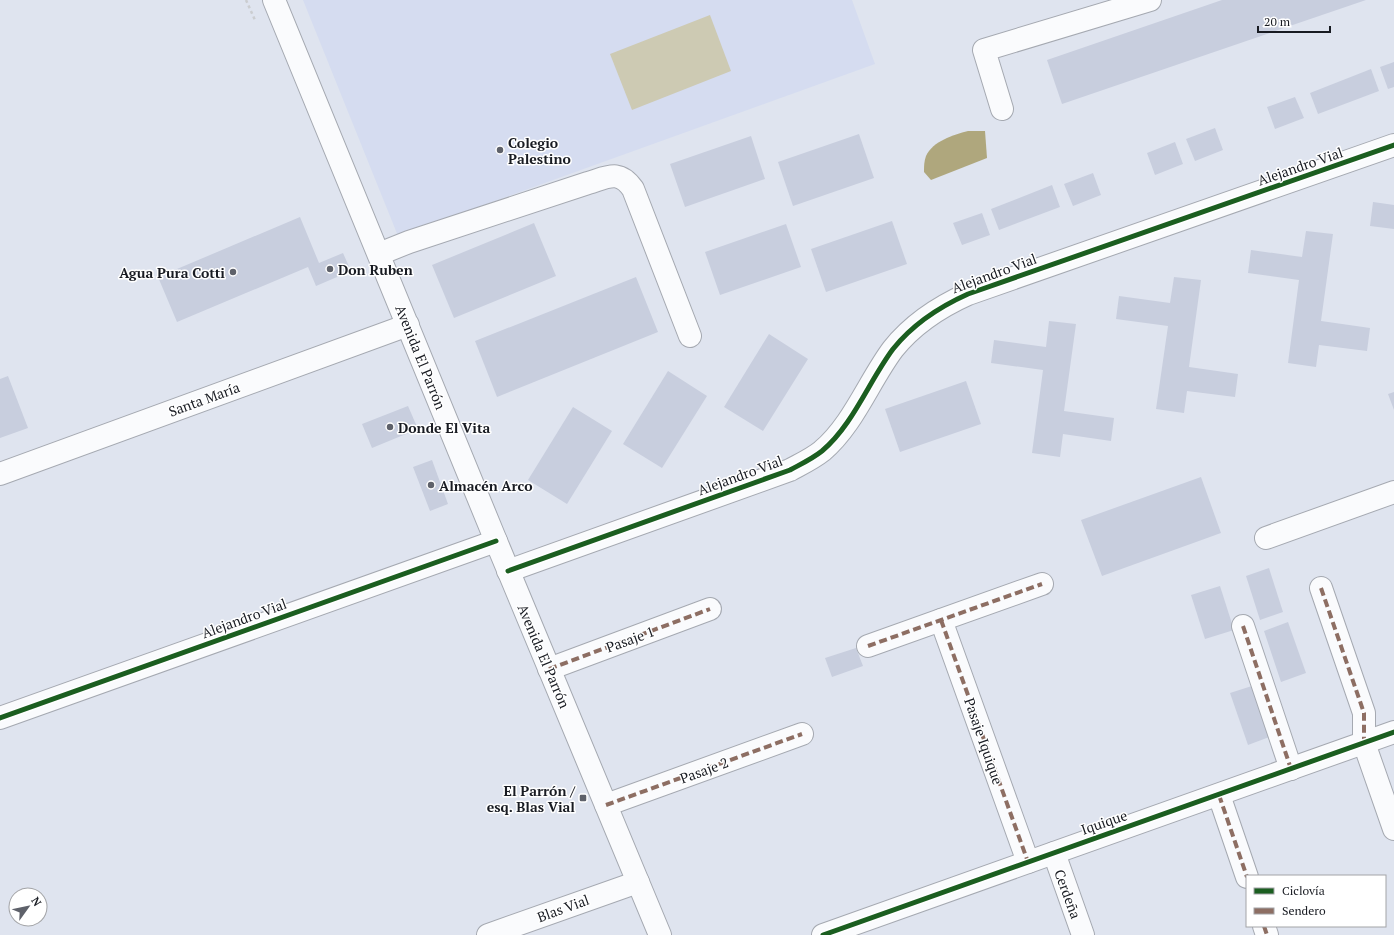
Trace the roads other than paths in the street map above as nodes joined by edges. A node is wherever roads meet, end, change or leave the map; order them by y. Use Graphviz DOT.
graph roads {
  1 [pos="274,0"];
  2 [pos="1150,0"];
  3 [pos="1002,109"];
  4 [pos="1394,145"];
  5 [pos="379,254"];
  6 [pos="408,325"];
  7 [pos="690,336"];
  8 [pos="0,474"];
  9 [pos="1394,492"];
  10 [pos="1266,538"];
  11 [pos="496,541"];
  12 [pos="508,572"];
  13 [pos="1042,584"];
  14 [pos="1321,588"];
  15 [pos="710,609"];
  16 [pos="942,620"];
  17 [pos="1243,626"];
  18 [pos="868,646"];
  19 [pos="550,668"];
  20 [pos="0,718"];
  21 [pos="1394,732"];
  22 [pos="802,734"];
  23 [pos="1364,743"];
  24 [pos="1291,769"];
  25 [pos="1218,795"];
  26 [pos="606,805"];
  27 [pos="1394,829"];
  28 [pos="1054,853"];
  29 [pos="1028,862"];
  30 [pos="1246,875"];
  31 [pos="638,882"];
  32 [pos="488,935"];
  33 [pos="660,935"];
  34 [pos="823,935"];
  35 [pos="1083,935"];
  1 -- 5 [label="street, Avenida El Parrón"];
  2 -- 3 [label="street"];
  4 -- 12 [label="street, Alejandro Vial"];
  5 -- 6 [label="street, Avenida El Parrón"];
  5 -- 7 [label="street"];
  6 -- 8 [label="street, Santa María"];
  6 -- 11 [label="street, Avenida El Parrón"];
  9 -- 10 [label="street"];
  11 -- 12 [label="street, Avenida El Parrón"];
  11 -- 20 [label="street, Alejandro Vial"];
  12 -- 19 [label="street, Avenida El Parrón"];
  13 -- 16 [label="street"];
  14 -- 23 [label="street"];
  15 -- 19 [label="street, Pasaje 1"];
  16 -- 18 [label="street"];
  16 -- 29 [label="street, Pasaje Iquique"];
  17 -- 24 [label="street"];
  19 -- 26 [label="street, Avenida El Parrón"];
  21 -- 23 [label="street, Iquique"];
  22 -- 26 [label="street, Pasaje 2"];
  23 -- 24 [label="street, Iquique"];
  23 -- 27 [label="street"];
  24 -- 25 [label="street, Iquique"];
  25 -- 28 [label="street, Iquique"];
  25 -- 30 [label="street"];
  26 -- 31 [label="street, Avenida El Parrón"];
  28 -- 29 [label="street, Iquique"];
  28 -- 35 [label="street, Cerdeña"];
  29 -- 34 [label="street, Iquique"];
  31 -- 32 [label="street, Blas Vial"];
  31 -- 33 [label="street, Avenida El Parrón"];
}
